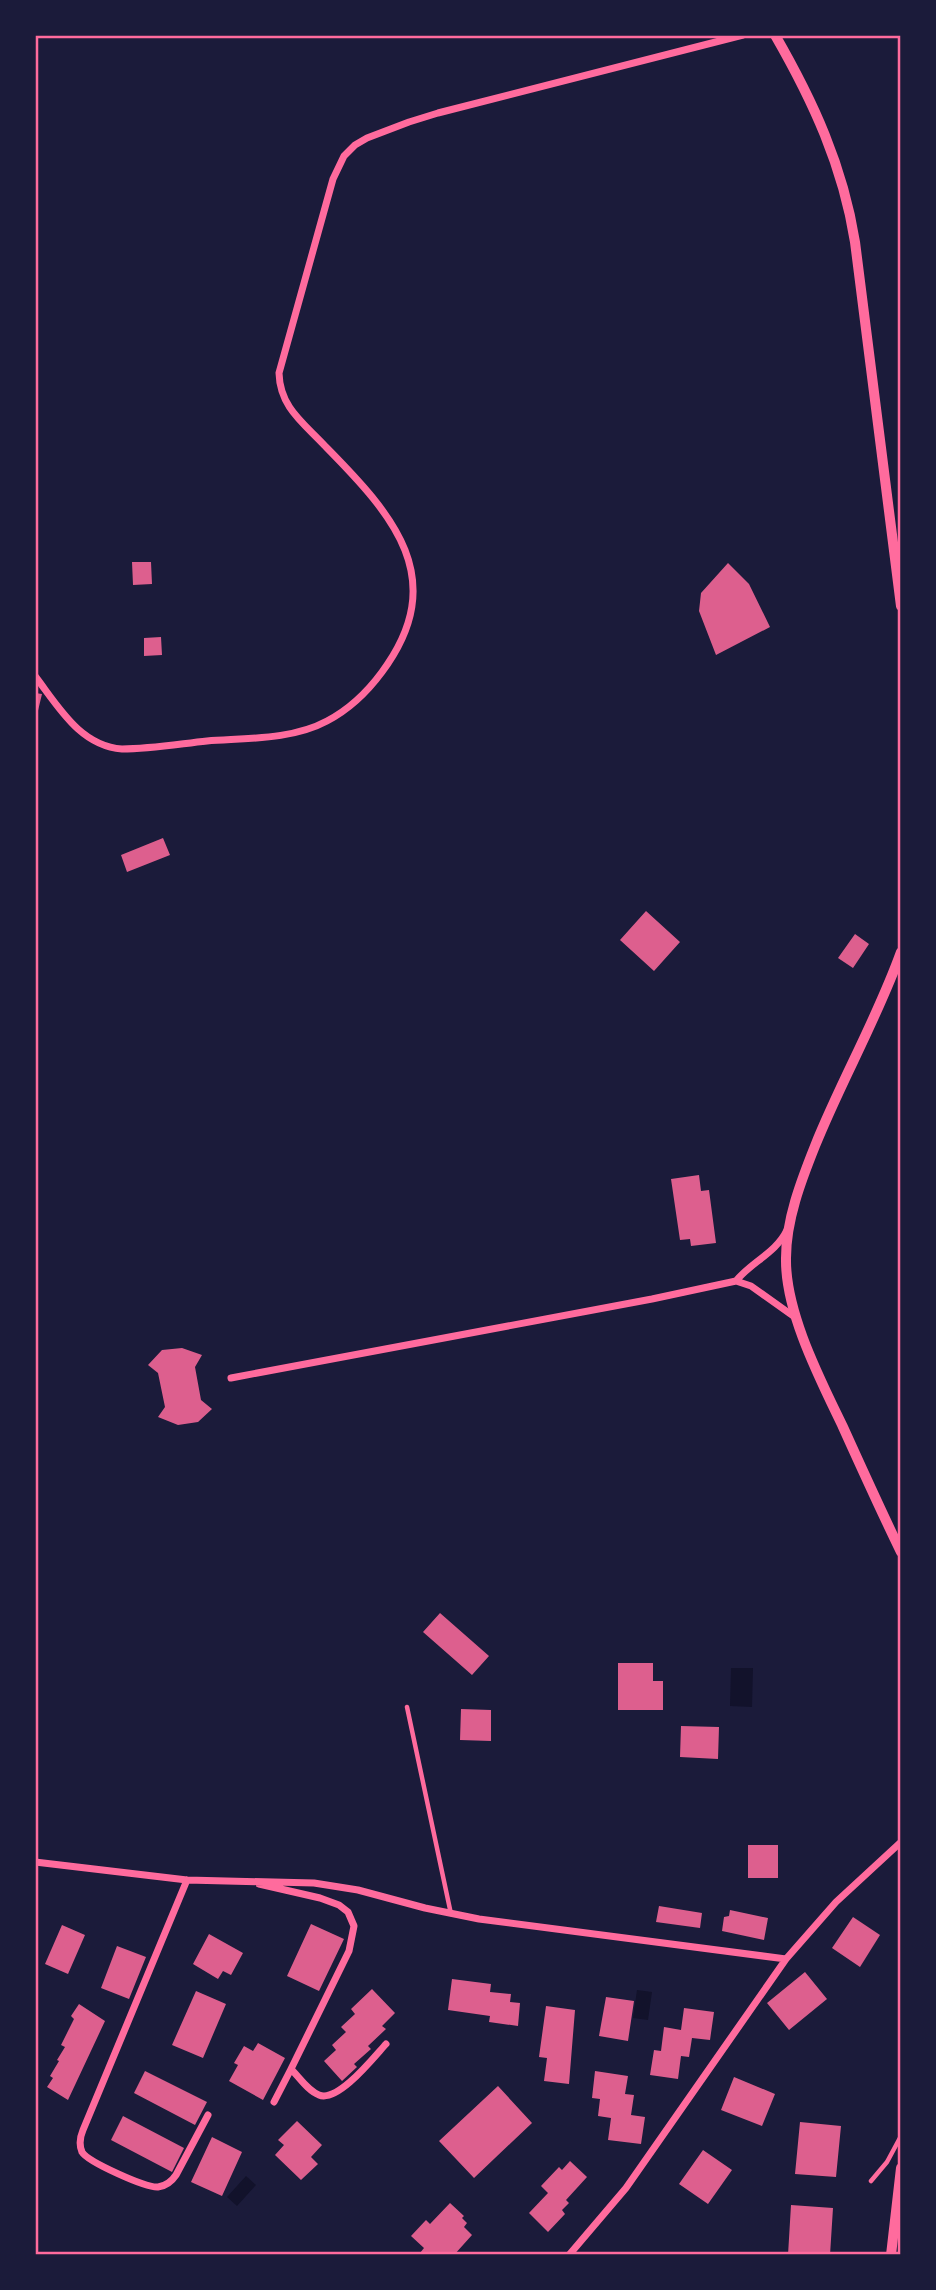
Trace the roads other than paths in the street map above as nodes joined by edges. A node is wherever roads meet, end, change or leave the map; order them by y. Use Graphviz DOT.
graph roads {
  1 [pos="743,35"];
  2 [pos="775,35"];
  3 [pos="901,606"];
  4 [pos="35,676"];
  5 [pos="901,952"];
  6 [pos="791,1223"];
  7 [pos="736,1281"];
  8 [pos="797,1318"];
  9 [pos="231,1378"];
  10 [pos="901,1552"];
  11 [pos="407,1707"];
  12 [pos="901,1842"];
  13 [pos="35,1862"];
  14 [pos="187,1880"];
  15 [pos="245,1880"];
  16 [pos="451,1914"];
  17 [pos="786,1959"];
  18 [pos="387,2044"];
  19 [pos="291,2069"];
  20 [pos="274,2102"];
  21 [pos="208,2115"];
  22 [pos="901,2136"];
  23 [pos="901,2168"];
  24 [pos="871,2181"];
  25 [pos="569,2255"];
  26 [pos="891,2255"];
  1 -- 4 [label="street"];
  2 -- 3 [label="street"];
  5 -- 6 [label="street"];
  6 -- 7 [label="street"];
  6 -- 8 [label="street"];
  7 -- 8 [label="street"];
  7 -- 9 [label="street"];
  8 -- 10 [label="street"];
  11 -- 16 [label="lane"];
  12 -- 17 [label="street"];
  13 -- 14 [label="street"];
  14 -- 15 [label="street"];
  14 -- 21 [label="street"];
  15 -- 16 [label="street"];
  15 -- 19 [label="street"];
  16 -- 17 [label="street"];
  17 -- 25 [label="street"];
  18 -- 19 [label="street"];
  19 -- 20 [label="street"];
  22 -- 24 [label="lane"];
  23 -- 26 [label="street"];
}
